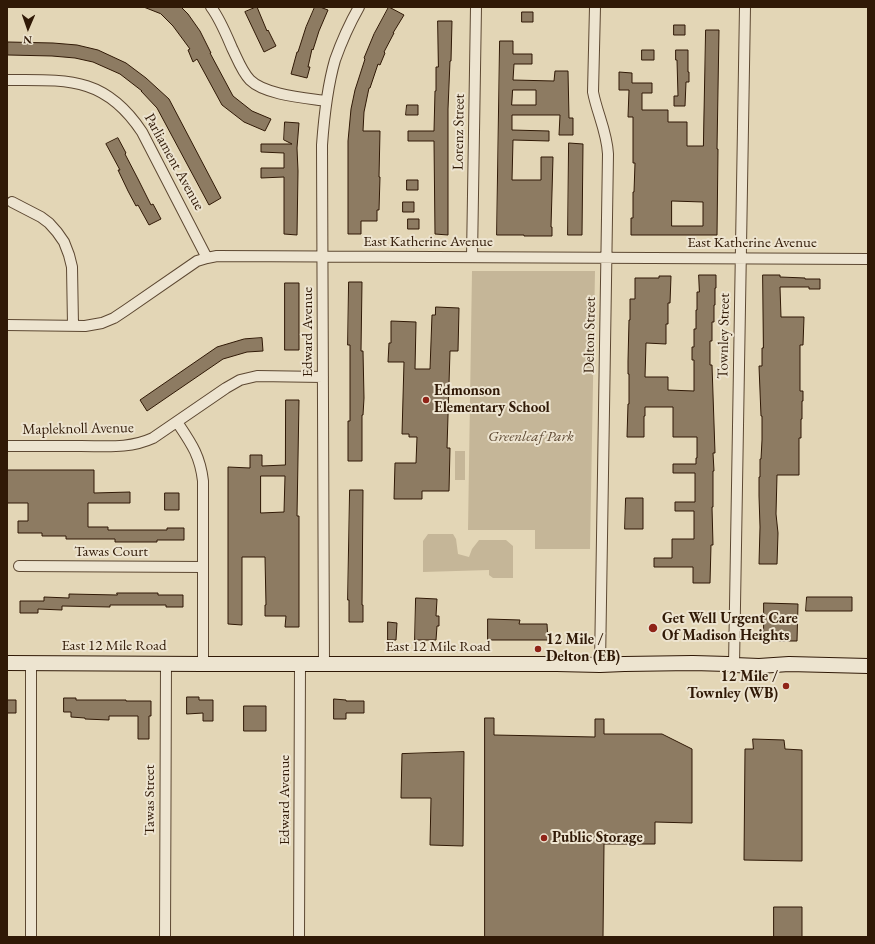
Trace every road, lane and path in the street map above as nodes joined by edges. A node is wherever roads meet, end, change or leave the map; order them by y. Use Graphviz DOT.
graph roads {
  1 [pos="211,7"];
  2 [pos="359,7"];
  3 [pos="476,7"];
  4 [pos="595,7"];
  5 [pos="744,7"];
  6 [pos="7,80"];
  7 [pos="326,102"];
  8 [pos="12,202"];
  9 [pos="323,256"];
  10 [pos="472,257"];
  11 [pos="207,258"];
  12 [pos="606,258"];
  13 [pos="740,258"];
  14 [pos="868,259"];
  15 [pos="7,325"];
  16 [pos="73,326"];
  17 [pos="323,377"];
  18 [pos="177,422"];
  19 [pos="7,446"];
  20 [pos="19,566"];
  21 [pos="203,567"];
  22 [pos="7,663"];
  23 [pos="31,663"];
  24 [pos="166,664"];
  25 [pos="203,664"];
  26 [pos="300,664"];
  27 [pos="324,664"];
  28 [pos="600,665"];
  29 [pos="734,665"];
  30 [pos="868,666"];
  31 [pos="31,937"];
  32 [pos="165,937"];
  33 [pos="300,937"];
  1 -- 7 [label="street"];
  2 -- 7 [label="street, Edward Avenue"];
  3 -- 10 [label="street, Lorenz Street"];
  4 -- 12 [label="street, Delton Street"];
  5 -- 13 [label="street, Townley Street"];
  6 -- 11 [label="street, Parliament Avenue"];
  7 -- 9 [label="street, Edward Avenue"];
  8 -- 16 [label="street"];
  9 -- 10 [label="street, East Katherine Avenue"];
  9 -- 11 [label="street, East Katherine Avenue"];
  9 -- 17 [label="street, Edward Avenue"];
  10 -- 12 [label="street, East Katherine Avenue"];
  11 -- 16 [label="street, East Katherine Avenue"];
  12 -- 13 [label="street, East Katherine Avenue"];
  12 -- 28 [label="street, Delton Street"];
  13 -- 14 [label="street, East Katherine Avenue"];
  13 -- 29 [label="street, Townley Street"];
  15 -- 16 [label="street, East Katherine Avenue"];
  17 -- 18 [label="street, Mapleknoll Avenue"];
  17 -- 27 [label="street, Edward Avenue"];
  18 -- 19 [label="street, Mapleknoll Avenue"];
  18 -- 21 [label="street"];
  20 -- 21 [label="street, Tawas Court"];
  21 -- 25 [label="street"];
  22 -- 23 [label="main road, East 12 Mile Road"];
  23 -- 24 [label="main road, East 12 Mile Road"];
  23 -- 31 [label="street"];
  24 -- 25 [label="main road, East 12 Mile Road"];
  24 -- 32 [label="street, Tawas Street"];
  25 -- 26 [label="main road, East 12 Mile Road"];
  26 -- 27 [label="main road, East 12 Mile Road"];
  26 -- 33 [label="street, Edward Avenue"];
  27 -- 28 [label="main road, East 12 Mile Road"];
  28 -- 29 [label="main road, East 12 Mile Road"];
  29 -- 30 [label="main road, East 12 Mile Road"];
}
